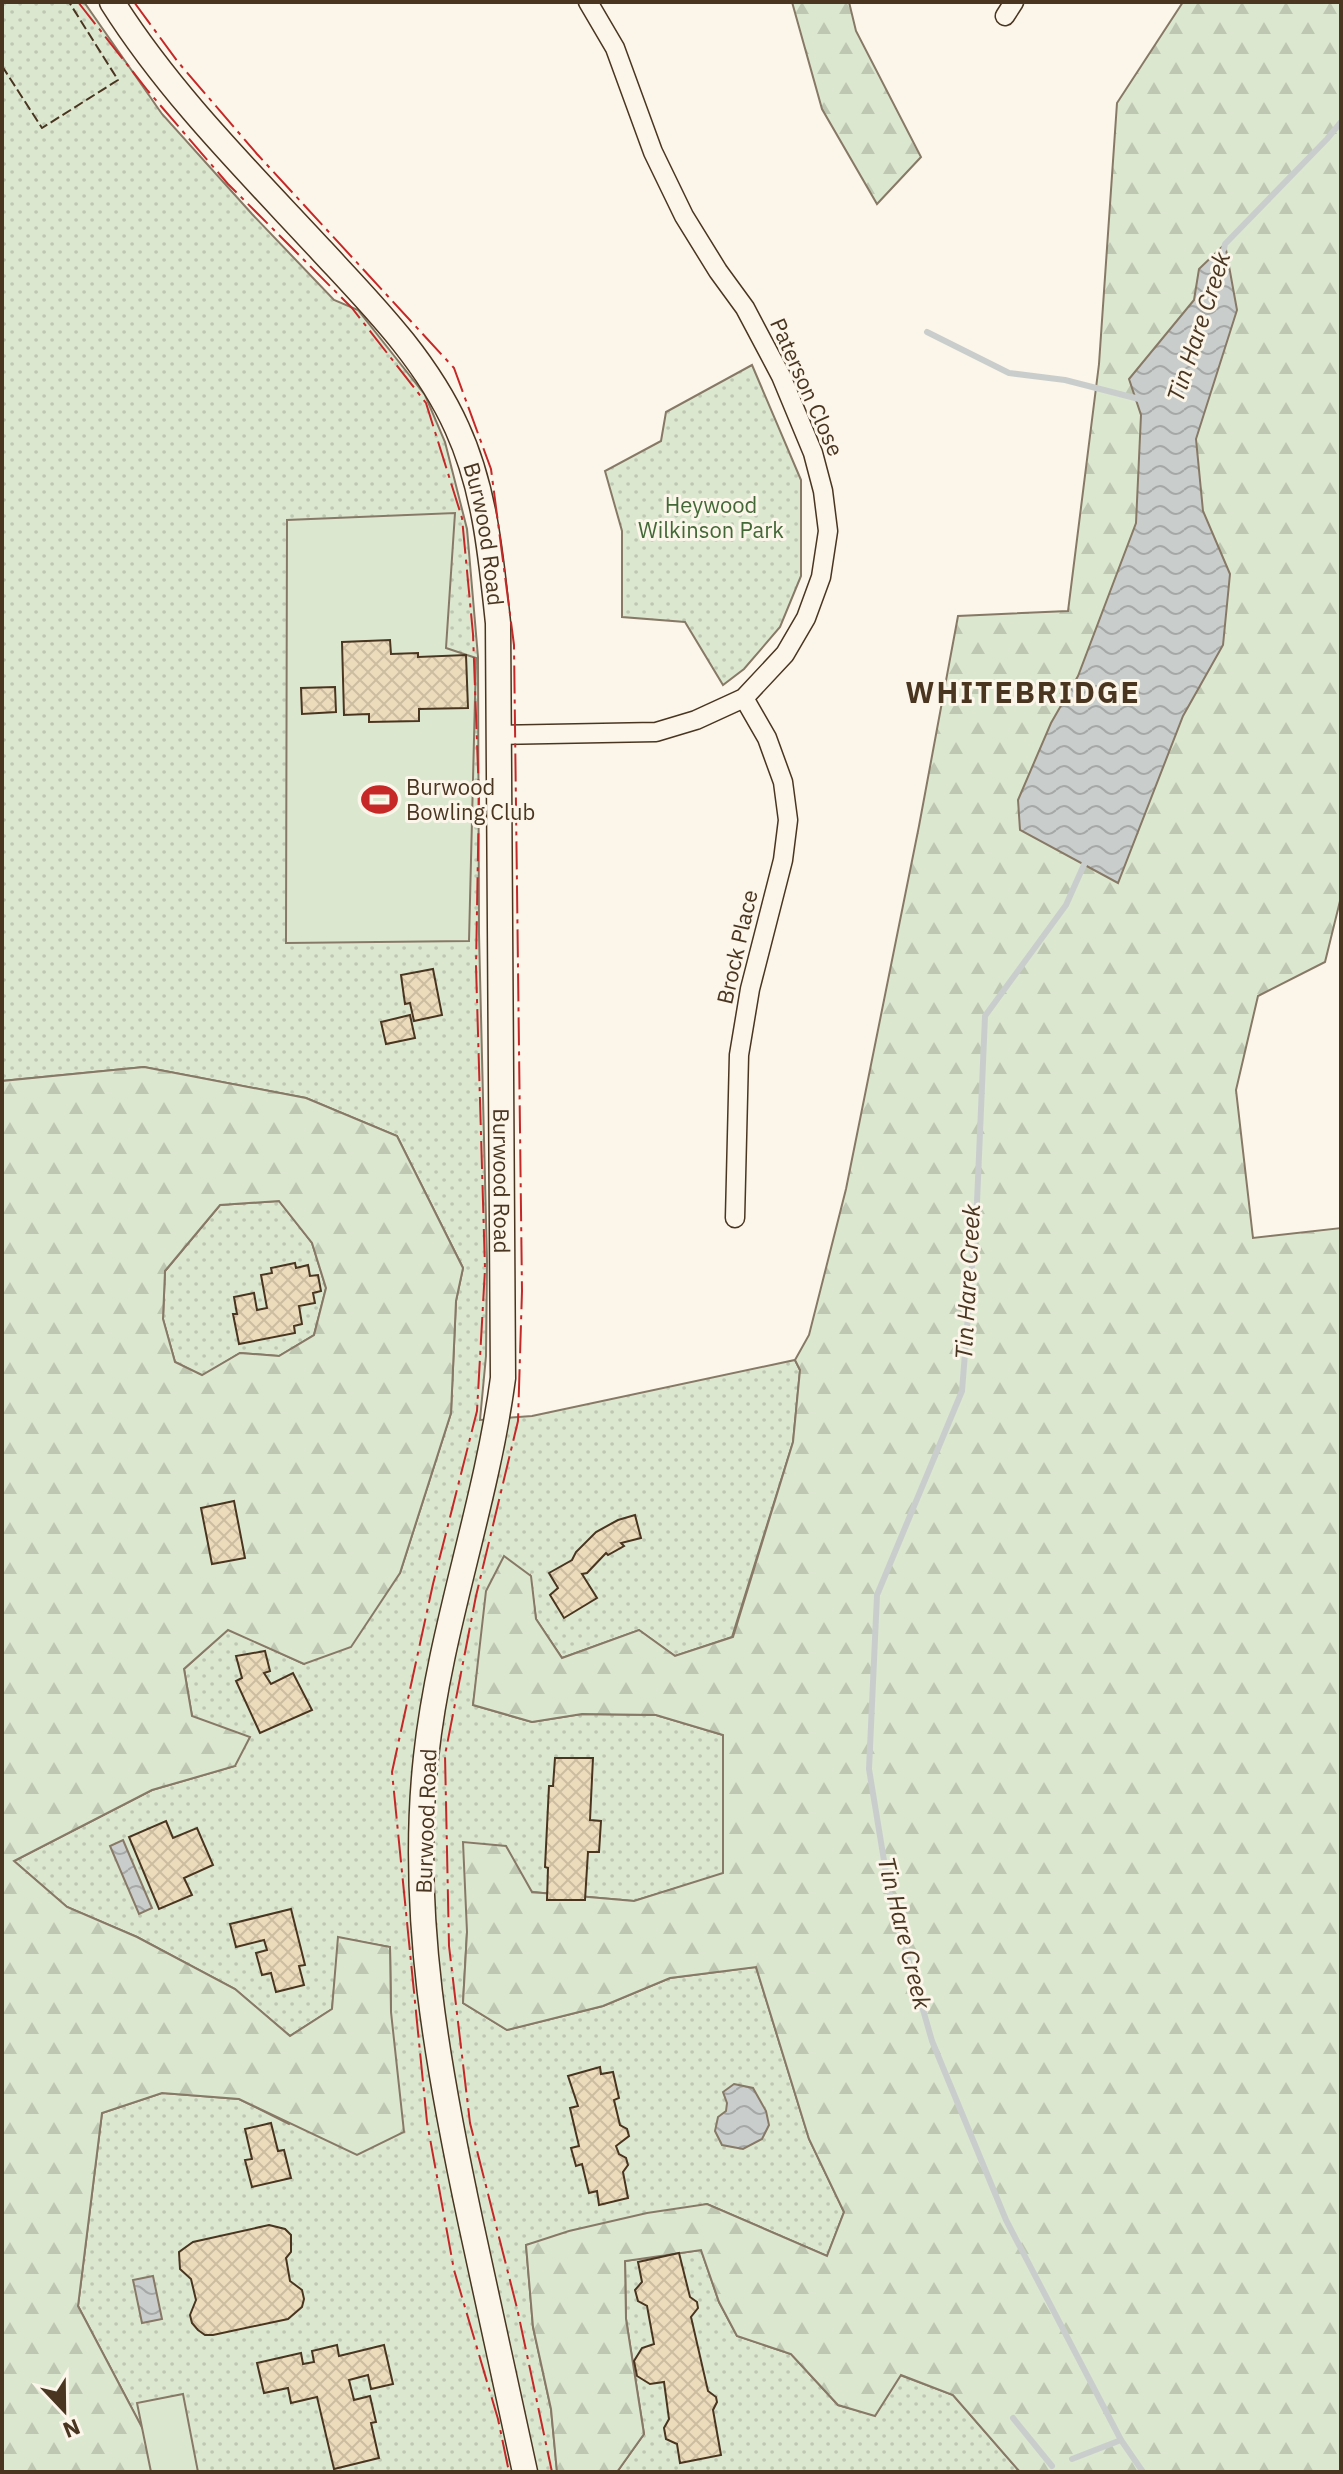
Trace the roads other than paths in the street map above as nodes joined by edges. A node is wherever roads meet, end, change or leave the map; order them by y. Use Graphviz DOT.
graph roads {
  1 [pos="112,2"];
  2 [pos="588,2"];
  3 [pos="744,698"];
  4 [pos="498,735"];
  5 [pos="735,1218"];
  6 [pos="525,2472"];
  1 -- 4 [label="main road, Burwood Road"];
  2 -- 3 [label="street, Paterson Close"];
  3 -- 4 [label="street, Paterson Close"];
  3 -- 5 [label="street, Brock Place"];
  4 -- 6 [label="main road, Burwood Road"];
}
